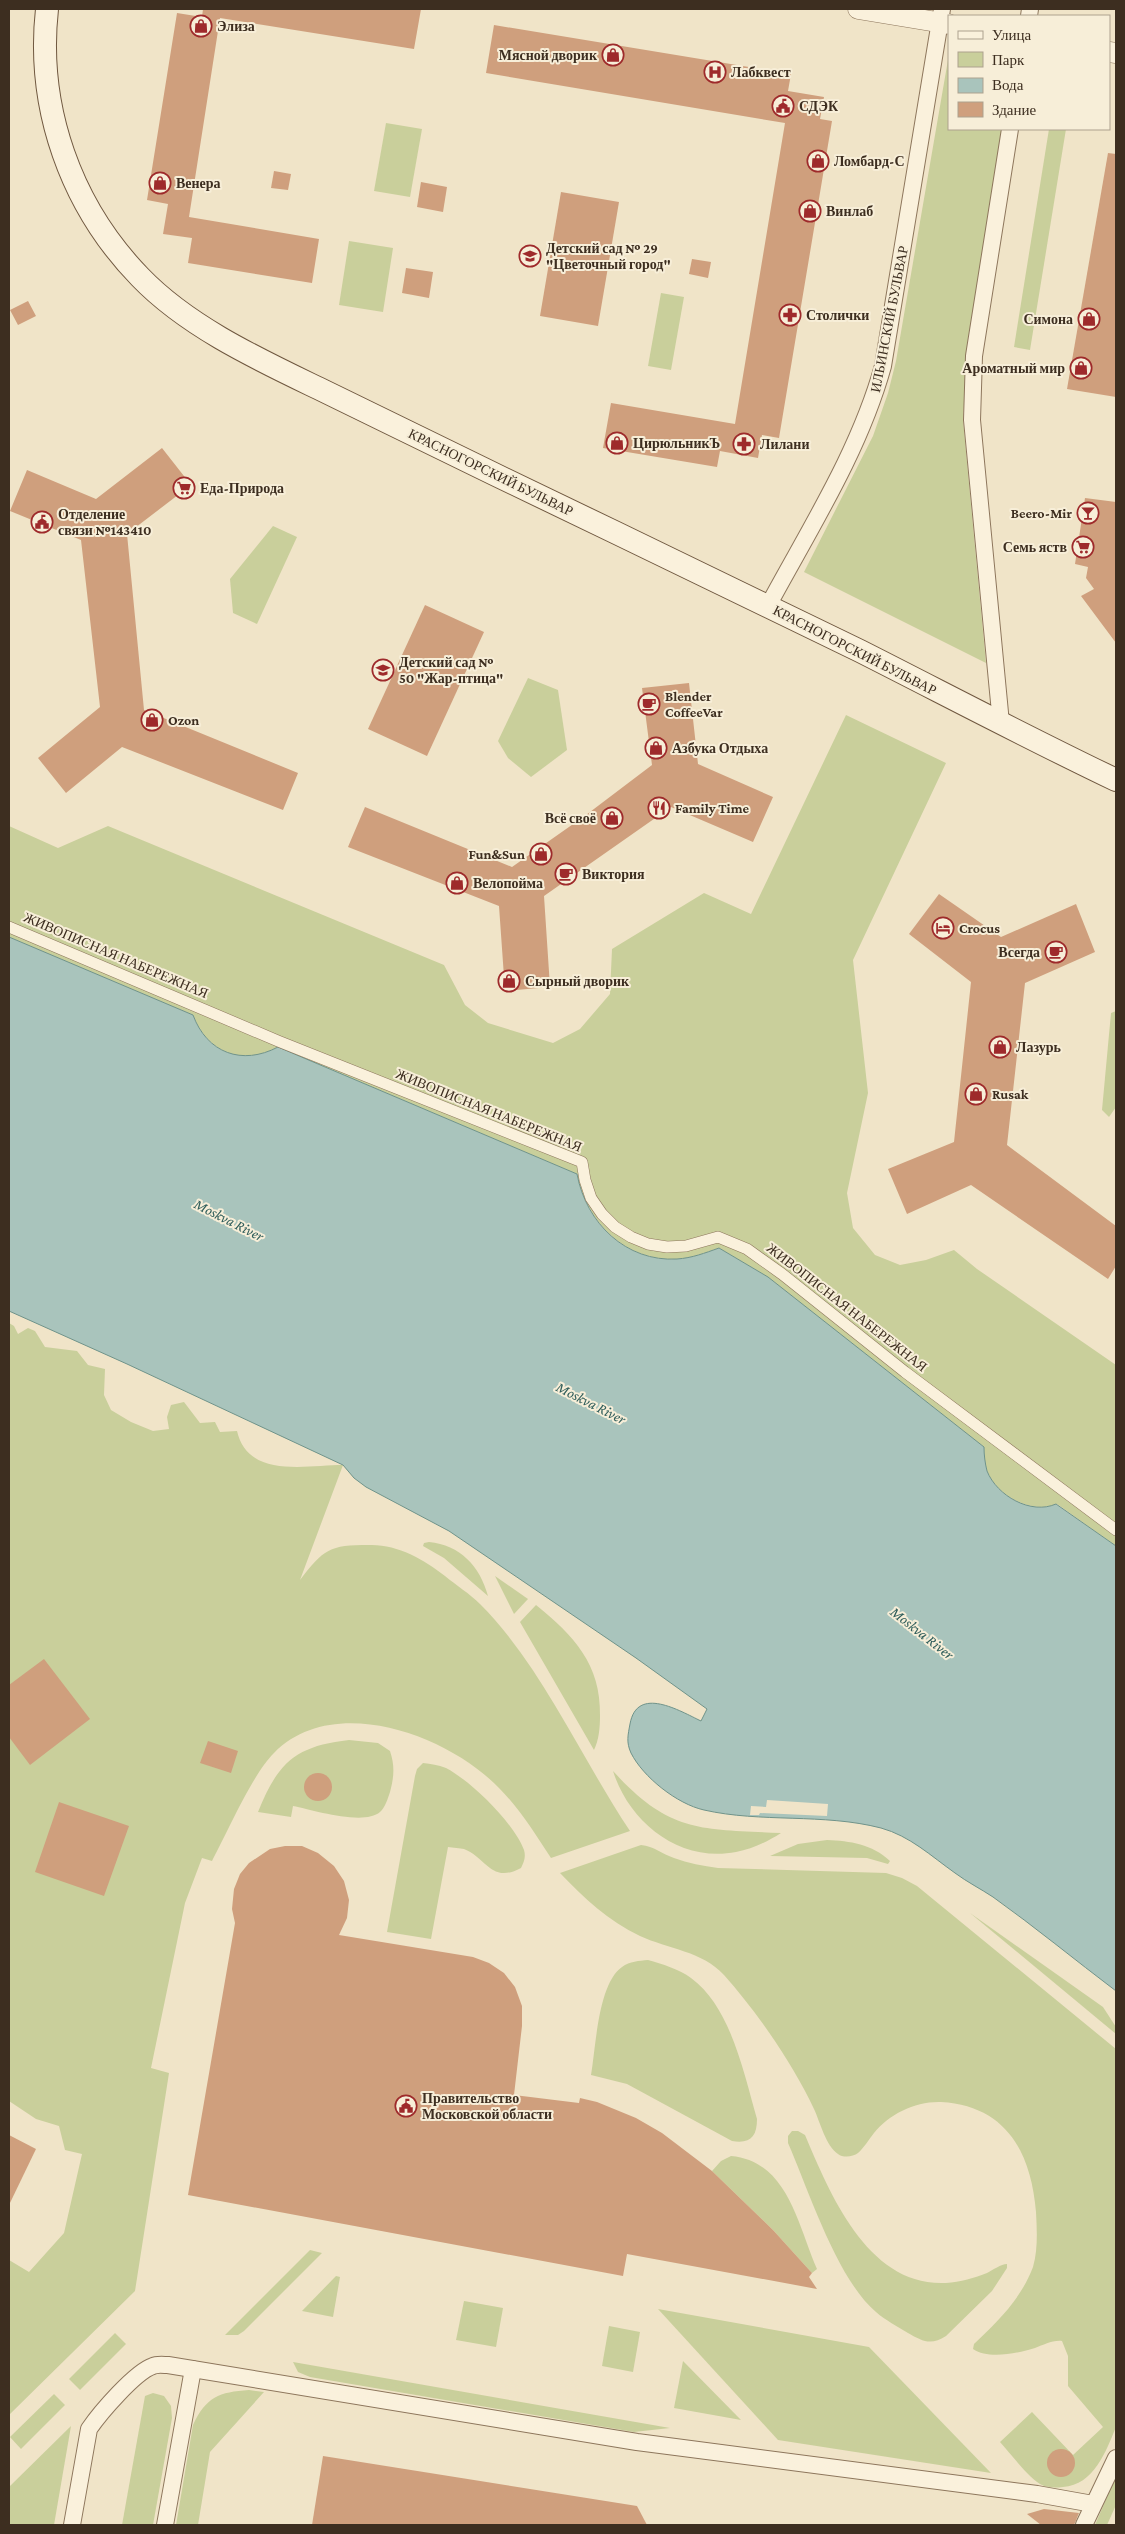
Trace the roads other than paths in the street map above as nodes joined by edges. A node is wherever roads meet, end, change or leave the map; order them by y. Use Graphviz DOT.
graph roads {
  1 [pos="47,9"];
  2 [pos="858,9"];
  3 [pos="943,19"];
  4 [pos="1010,130"];
  5 [pos="768,606"];
  6 [pos="1001,723"];
  7 [pos="1116,780"];
  8 [pos="9,927"];
  9 [pos="1116,1530"];
  10 [pos="192,2369"];
  11 [pos="1116,2458"];
  12 [pos="1092,2504"];
  13 [pos="72,2525"];
  14 [pos="165,2525"];
  15 [pos="1084,2525"];
  1 -- 5 [label="main road, КРАСНОГОРСКИЙ БУЛЬВАР"];
  2 -- 3 [label="street"];
  3 -- 5 [label="street, ИЛЬИНСКИЙ БУЛЬВАР"];
  4 -- 6 [label="street"];
  5 -- 6 [label="main road, КРАСНОГОРСКИЙ БУЛЬВАР"];
  6 -- 7 [label="main road, КРАСНОГОРСКИЙ БУЛЬВАР"];
  8 -- 9 [label="street, ЖИВОПИСНАЯ НАБЕРЕЖНАЯ"];
  10 -- 12 [label="street"];
  10 -- 13 [label="street"];
  10 -- 14 [label="street"];
  11 -- 12 [label="street"];
  12 -- 15 [label="street"];
}
